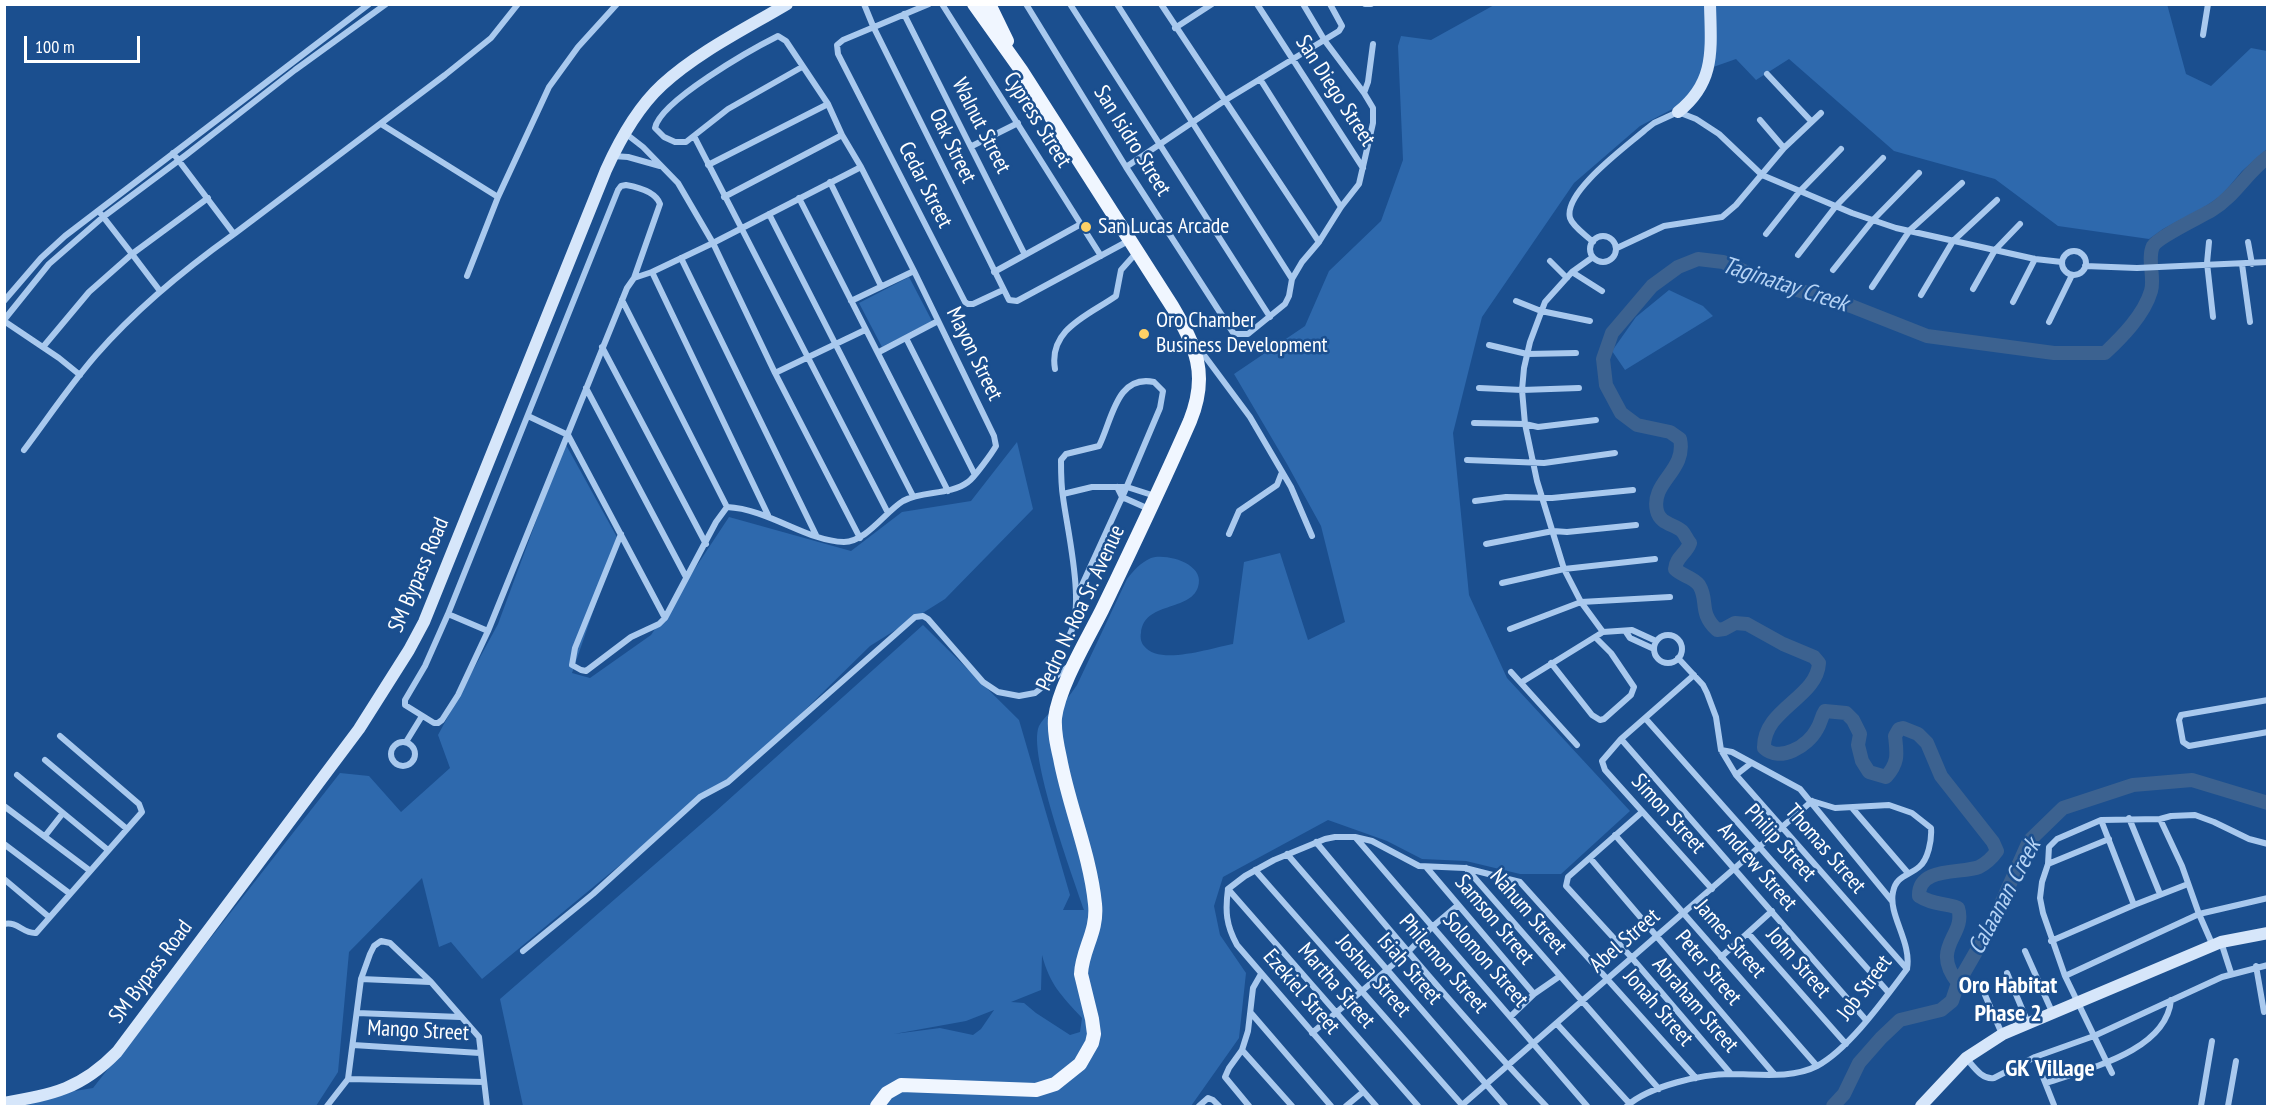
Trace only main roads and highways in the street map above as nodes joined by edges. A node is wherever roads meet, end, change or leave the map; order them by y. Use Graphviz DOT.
graph roads {
  1 [pos="974,4"];
  2 [pos="989,4"];
  3 [pos="1021,70"];
  4 [pos="877,1107"];
  1 -- 3 [label="main road, Pedro N. Roa Sr. Avenue"];
  2 -- 3 [label="main road, Pedro N. Roa Sr. Avenue"];
  3 -- 4 [label="main road, Pedro N. Roa Sr. Avenue"];
}
